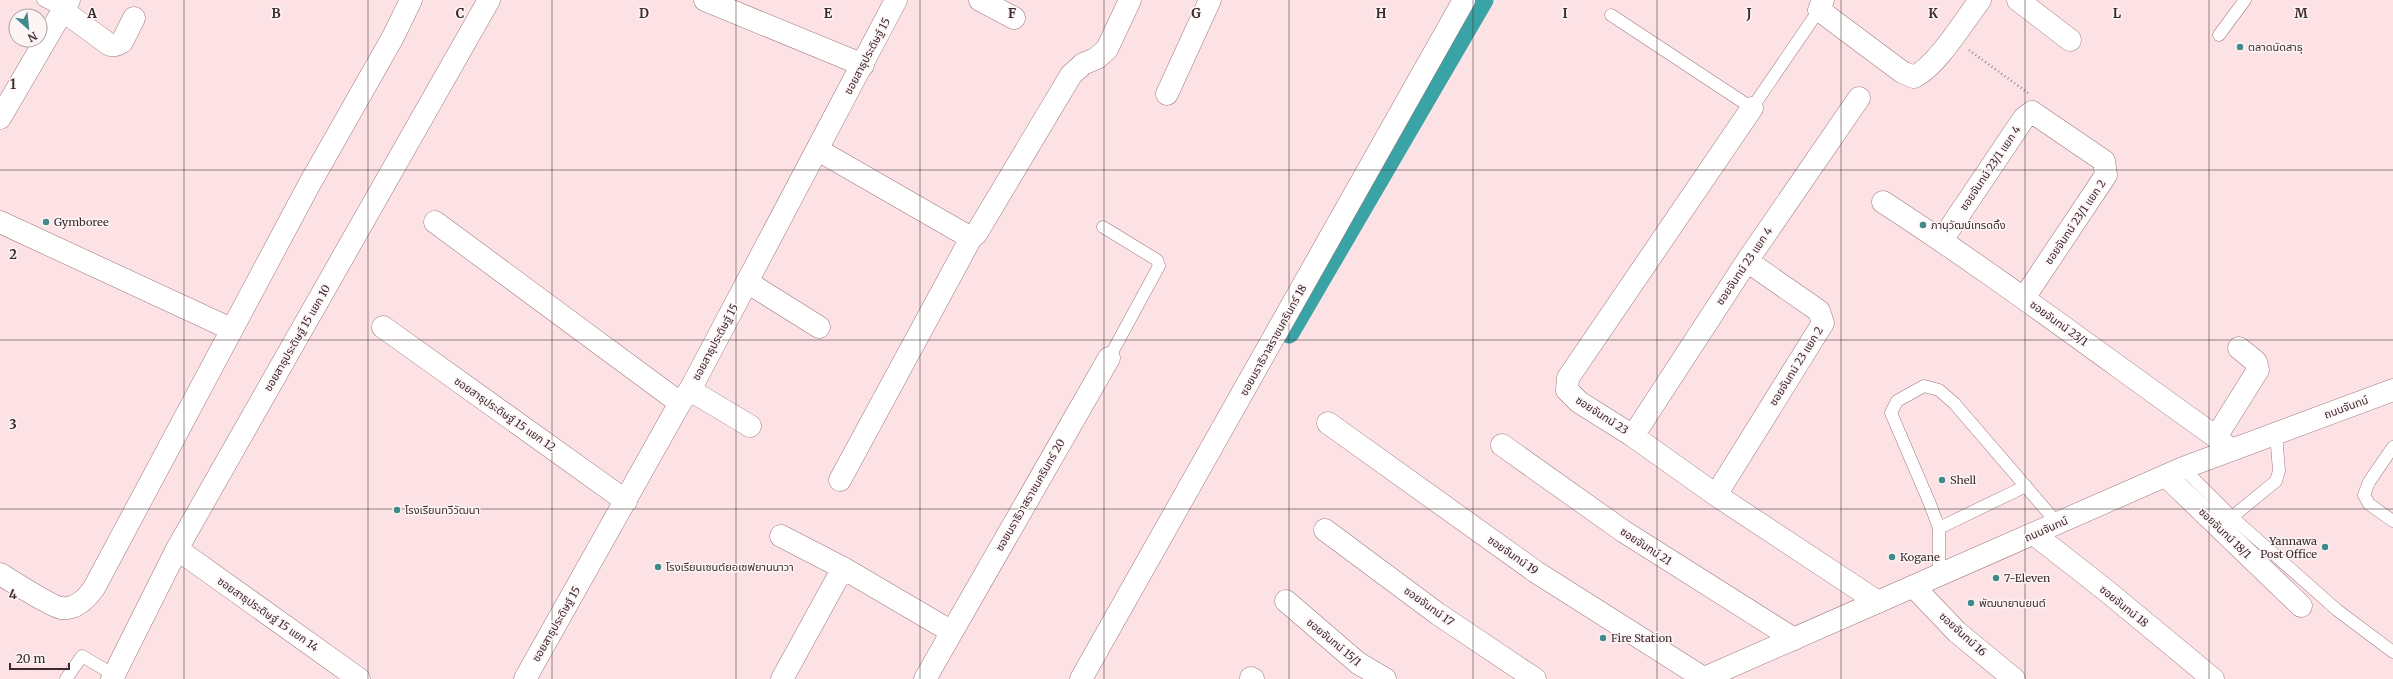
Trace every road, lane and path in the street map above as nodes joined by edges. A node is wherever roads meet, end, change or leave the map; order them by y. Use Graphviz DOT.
graph roads {
  1 [pos="411,0"];
  2 [pos="489,0"];
  3 [pos="704,0"];
  4 [pos="896,0"];
  5 [pos="980,0"];
  6 [pos="1130,0"];
  7 [pos="1210,0"];
  8 [pos="1464,0"];
  9 [pos="1980,0"];
  10 [pos="2018,0"];
  11 [pos="2245,0"];
  12 [pos="58,3"];
  13 [pos="1821,5"];
  14 [pos="1611,15"];
  15 [pos="134,18"];
  16 [pos="1014,18"];
  17 [pos="2219,35"];
  18 [pos="1952,38"];
  19 [pos="2070,40"];
  20 [pos="863,65"];
  21 [pos="1167,94"];
  22 [pos="1859,98"];
  23 [pos="1752,108"];
  24 [pos="2032,112"];
  25 [pos="0,118"];
  26 [pos="818,150"];
  27 [pos="1883,202"];
  28 [pos="0,222"];
  29 [pos="435,222"];
  30 [pos="1103,227"];
  31 [pos="971,238"];
  32 [pos="1942,240"];
  33 [pos="1747,260"];
  34 [pos="747,282"];
  35 [pos="2024,298"];
  36 [pos="819,326"];
  37 [pos="383,327"];
  38 [pos="231,329"];
  39 [pos="2239,348"];
  40 [pos="1109,358"];
  41 [pos="2393,390"];
  42 [pos="685,396"];
  43 [pos="1328,423"];
  44 [pos="750,426"];
  45 [pos="2276,432"];
  46 [pos="1633,436"];
  47 [pos="2224,443"];
  48 [pos="1502,445"];
  49 [pos="2393,447"];
  50 [pos="2174,472"];
  51 [pos="840,480"];
  52 [pos="2026,486"];
  53 [pos="1716,495"];
  54 [pos="626,501"];
  55 [pos="2232,517"];
  56 [pos="2393,521"];
  57 [pos="2058,524"];
  58 [pos="1938,528"];
  59 [pos="1325,530"];
  60 [pos="2034,534"];
  61 [pos="781,536"];
  62 [pos="177,549"];
  63 [pos="843,568"];
  64 [pos="0,574"];
  65 [pos="1939,576"];
  66 [pos="1914,587"];
  67 [pos="1286,601"];
  68 [pos="1878,602"];
  69 [pos="2301,606"];
  70 [pos="952,632"];
  71 [pos="1794,639"];
  72 [pos="2393,652"];
  73 [pos="113,677"];
  74 [pos="66,679"];
  75 [pos="359,679"];
  76 [pos="525,679"];
  77 [pos="782,679"];
  78 [pos="925,679"];
  79 [pos="1081,679"];
  80 [pos="1385,679"];
  81 [pos="1535,679"];
  82 [pos="1704,679"];
  83 [pos="2014,679"];
  84 [pos="2212,679"];
  1 -- 38 [label="street"];
  2 -- 62 [label="street, ซอยสาธุประดิษฐ์ 15 แยก 10"];
  3 -- 20 [label="street"];
  4 -- 20 [label="street, ซอยสาธุประดิษฐ์ 15"];
  5 -- 16 [label="street"];
  6 -- 31 [label="street"];
  7 -- 21 [label="street"];
  8 -- 79 [label="street, ซอยนราธิวาสราชนครินทร์ 18"];
  9 -- 18 [label="street"];
  10 -- 19 [label="street"];
  11 -- 17 [label="lane"];
  12 -- 15 [label="street"];
  12 -- 25 [label="street"];
  13 -- 18 [label="street"];
  13 -- 23 [label="lane"];
  14 -- 23 [label="lane"];
  18 -- 24 [label="path"];
  20 -- 26 [label="street, ซอยสาธุประดิษฐ์ 15"];
  22 -- 33 [label="street, ซอยจันทน์ 23 แยก 4"];
  23 -- 46 [label="street, ซอยจันทน์ 23"];
  24 -- 32 [label="street, ซอยจันทน์ 23/1 แยก 4"];
  24 -- 35 [label="street, ซอยจันทน์ 23/1 แยก 2"];
  26 -- 31 [label="street"];
  26 -- 34 [label="street, ซอยสาธุประดิษฐ์ 15"];
  27 -- 32 [label="street, ซอยจันทน์ 23/1"];
  28 -- 38 [label="street"];
  29 -- 42 [label="street"];
  30 -- 40 [label="lane"];
  31 -- 51 [label="street"];
  32 -- 35 [label="street, ซอยจันทน์ 23/1"];
  33 -- 46 [label="street, ซอยจันทน์ 23 แยก 4"];
  33 -- 53 [label="street, ซอยจันทน์ 23 แยก 2"];
  34 -- 36 [label="street"];
  34 -- 42 [label="street, ซอยสาธุประดิษฐ์ 15"];
  35 -- 47 [label="street, ซอยจันทน์ 23/1"];
  37 -- 54 [label="street, ซอยสาธุประดิษฐ์ 15 แยก 12"];
  38 -- 64 [label="street"];
  39 -- 47 [label="street"];
  40 -- 70 [label="street, ซอยนราธิวาสราชนครินทร์ 20"];
  41 -- 45 [label="street, ถนนจันทน์"];
  42 -- 44 [label="street"];
  42 -- 54 [label="street, ซอยสาธุประดิษฐ์ 15"];
  43 -- 82 [label="street, ซอยจันทน์ 19"];
  45 -- 47 [label="street, ถนนจันทน์"];
  45 -- 55 [label="lane"];
  46 -- 53 [label="street, ซอยจันทน์ 23"];
  47 -- 50 [label="street, ถนนจันทน์"];
  48 -- 71 [label="street, ซอยจันทน์ 21"];
  49 -- 56 [label="lane"];
  50 -- 55 [label="lane"];
  50 -- 57 [label="street, ถนนจันทน์"];
  50 -- 69 [label="street, ซอยจันทน์ 18/1"];
  52 -- 57 [label="lane"];
  52 -- 58 [label="lane"];
  52 -- 58 [label="lane"];
  53 -- 68 [label="street, ซอยจันทน์ 23"];
  54 -- 76 [label="street, ซอยสาธุประดิษฐ์ 15"];
  55 -- 72 [label="lane"];
  57 -- 60 [label="street, ถนนจันทน์"];
  58 -- 65 [label="lane"];
  59 -- 81 [label="street, ซอยจันทน์ 17"];
  60 -- 65 [label="street, ถนนจันทน์"];
  60 -- 84 [label="street, ซอยจันทน์ 18"];
  61 -- 63 [label="street"];
  62 -- 73 [label="street, ซอยสาธุประดิษฐ์ 15 แยก 10"];
  62 -- 75 [label="street, ซอยสาธุประดิษฐ์ 15 แยก 14"];
  63 -- 70 [label="street"];
  63 -- 77 [label="street"];
  65 -- 66 [label="street, ถนนจันทน์"];
  66 -- 68 [label="street, ถนนจันทน์"];
  66 -- 83 [label="street, ซอยจันทน์ 16"];
  67 -- 80 [label="street, ซอยจันทน์ 15/1"];
  68 -- 71 [label="street, ถนนจันทน์"];
  70 -- 78 [label="street, ซอยนราธิวาสราชนครินทร์ 20"];
  71 -- 82 [label="street, ถนนจันทน์"];
  73 -- 74 [label="lane"];
}
